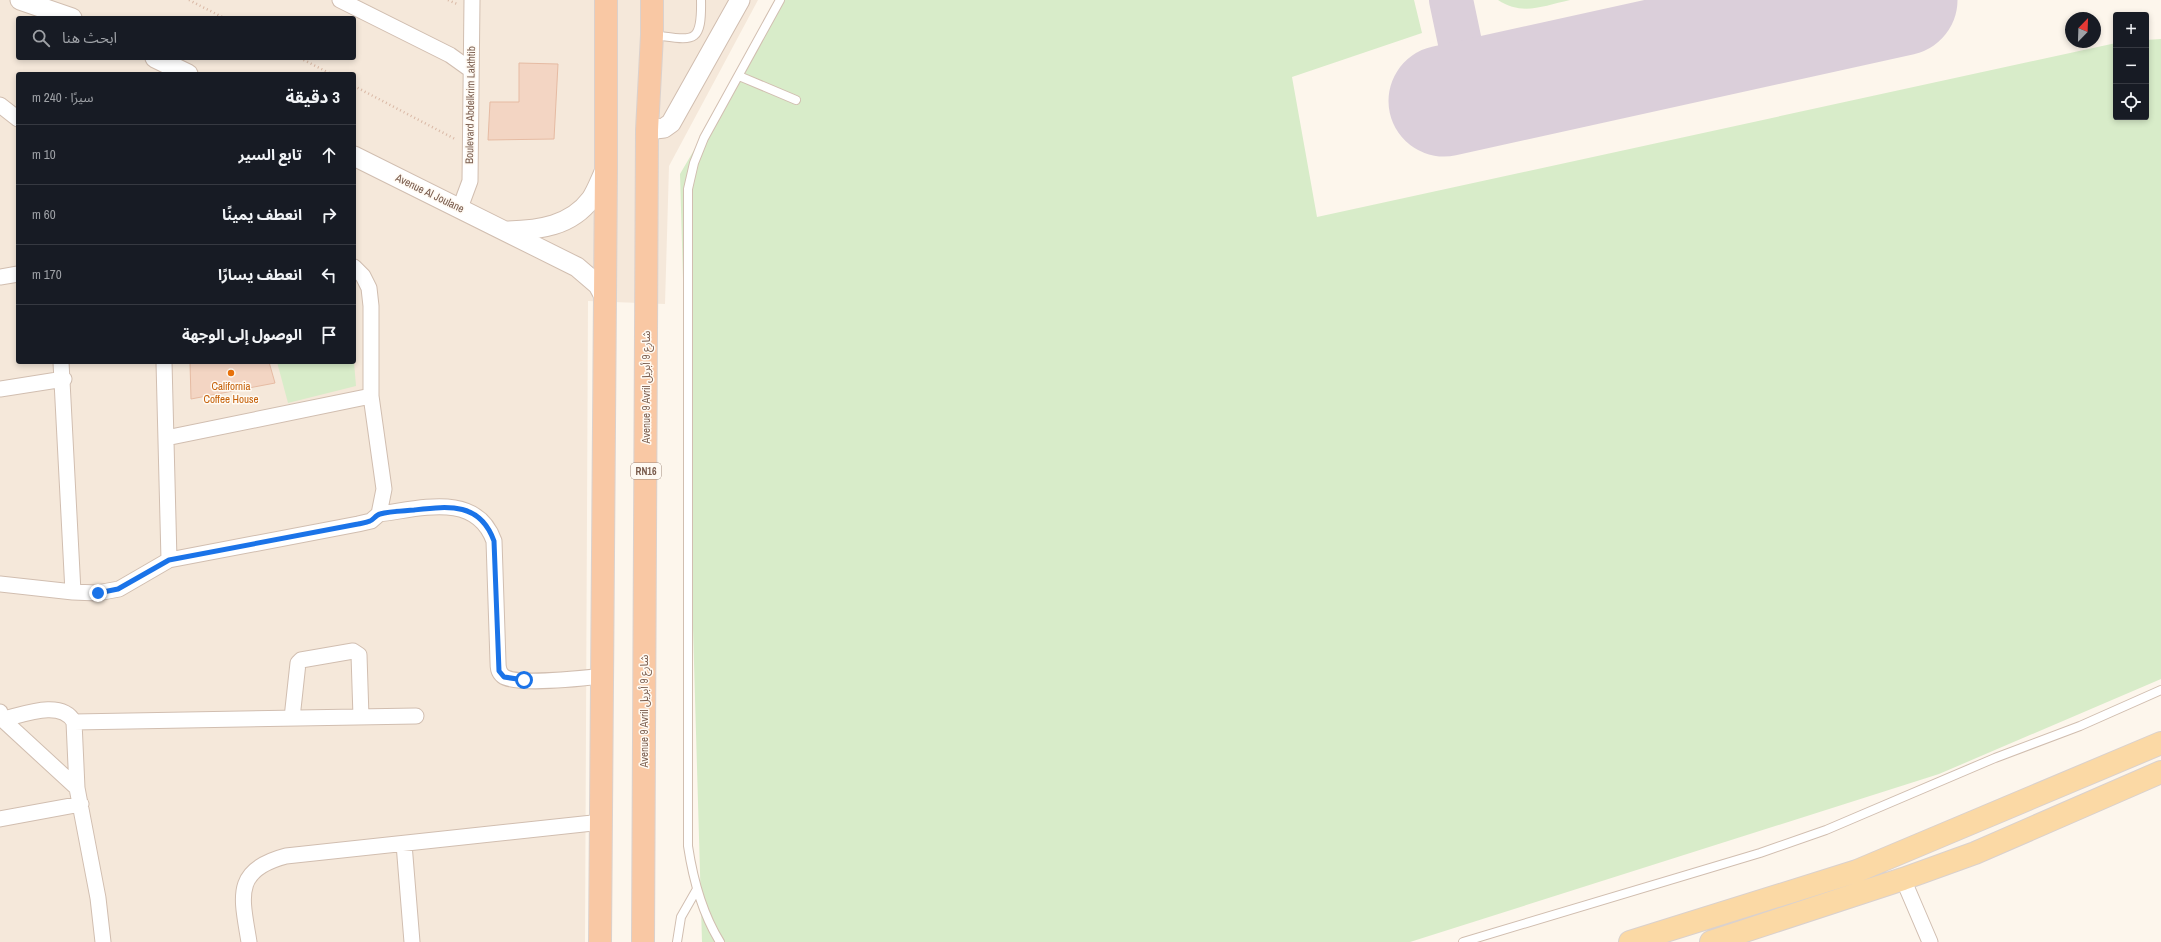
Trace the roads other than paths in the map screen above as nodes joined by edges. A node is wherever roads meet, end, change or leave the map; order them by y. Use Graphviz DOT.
graph roads {
  1 [pos="20,0"];
  2 [pos="340,0"];
  3 [pos="472,0"];
  4 [pos="606,0"];
  5 [pos="652,0"];
  6 [pos="701,0"];
  7 [pos="740,0"];
  8 [pos="780,0"];
  9 [pos="66,16"];
  10 [pos="652,35"];
  11 [pos="159,60"];
  12 [pos="471,70"];
  13 [pos="184,72"];
  14 [pos="740,76"];
  15 [pos="796,100"];
  16 [pos="0,105"];
  17 [pos="16,117"];
  18 [pos="647,130"];
  19 [pos="356,157"];
  20 [pos="606,167"];
  21 [pos="460,208"];
  22 [pos="506,231"];
  23 [pos="356,269"];
  24 [pos="16,274"];
  25 [pos="0,277"];
  26 [pos="605,298"];
  27 [pos="61,364"];
  28 [pos="164,364"];
  29 [pos="64,379"];
  30 [pos="0,389"];
  31 [pos="371,396"];
  32 [pos="166,438"];
  33 [pos="379,514"];
  34 [pos="169,560"];
  35 [pos="0,584"];
  36 [pos="73,592"];
  37 [pos="603,676"];
  38 [pos="2161,690"];
  39 [pos="416,716"];
  40 [pos="1,717"];
  41 [pos="361,717"];
  42 [pos="292,718"];
  43 [pos="74,722"];
  44 [pos="2161,743"];
  45 [pos="2161,772"];
  46 [pos="77,788"];
  47 [pos="81,804"];
  48 [pos="0,819"];
  49 [pos="602,822"];
  50 [pos="404,844"];
  51 [pos="1903,879"];
  52 [pos="697,889"];
  53 [pos="102,942"];
  54 [pos="249,942"];
  55 [pos="412,942"];
  56 [pos="596,942"];
  57 [pos="643,942"];
  58 [pos="677,942"];
  59 [pos="720,942"];
  60 [pos="1463,942"];
  61 [pos="1630,942"];
  62 [pos="1711,942"];
  63 [pos="1930,942"];
  1 -- 9 [label="street"];
  2 -- 12 [label="street"];
  3 -- 12 [label="street, Boulevard Abdelkrim Lakthtib"];
  4 -- 20 [label="highway"];
  5 -- 10 [label="highway, Avenue 9 Avril شارع 9 أبريل / RN16"];
  6 -- 10 [label="lane"];
  7 -- 18 [label="street"];
  8 -- 14 [label="lane"];
  10 -- 18 [label="highway, Avenue 9 Avril شارع 9 أبريل / RN16"];
  11 -- 13 [label="street"];
  12 -- 21 [label="street, Boulevard Abdelkrim Lakthtib"];
  14 -- 15 [label="lane"];
  14 -- 52 [label="lane"];
  16 -- 17 [label="street"];
  18 -- 57 [label="highway, Avenue 9 Avril شارع 9 أبريل / RN16"];
  19 -- 21 [label="street, Avenue Al Joulane"];
  20 -- 22 [label="street, Avenue Al Joulane"];
  20 -- 26 [label="highway"];
  21 -- 22 [label="street, Avenue Al Joulane"];
  22 -- 26 [label="street, Avenue Al Joulane"];
  23 -- 31 [label="street"];
  24 -- 25 [label="street"];
  26 -- 37 [label="highway"];
  27 -- 29 [label="street"];
  28 -- 32 [label="street"];
  29 -- 30 [label="street"];
  29 -- 36 [label="street"];
  31 -- 32 [label="street"];
  31 -- 33 [label="street"];
  32 -- 34 [label="street"];
  33 -- 34 [label="street"];
  33 -- 37 [label="street"];
  34 -- 36 [label="street"];
  35 -- 36 [label="street"];
  37 -- 49 [label="highway"];
  38 -- 60 [label="lane"];
  39 -- 41 [label="street"];
  40 -- 43 [label="street"];
  40 -- 46 [label="street"];
  41 -- 42 [label="street"];
  41 -- 42 [label="street"];
  42 -- 43 [label="street"];
  43 -- 46 [label="street"];
  44 -- 61 [label="main road"];
  45 -- 51 [label="main road"];
  46 -- 47 [label="street"];
  47 -- 48 [label="street"];
  47 -- 53 [label="street"];
  49 -- 50 [label="street"];
  49 -- 56 [label="highway"];
  50 -- 54 [label="street"];
  50 -- 55 [label="street"];
  51 -- 62 [label="main road"];
  51 -- 63 [label="street"];
  52 -- 58 [label="lane"];
  52 -- 59 [label="lane"];
}
